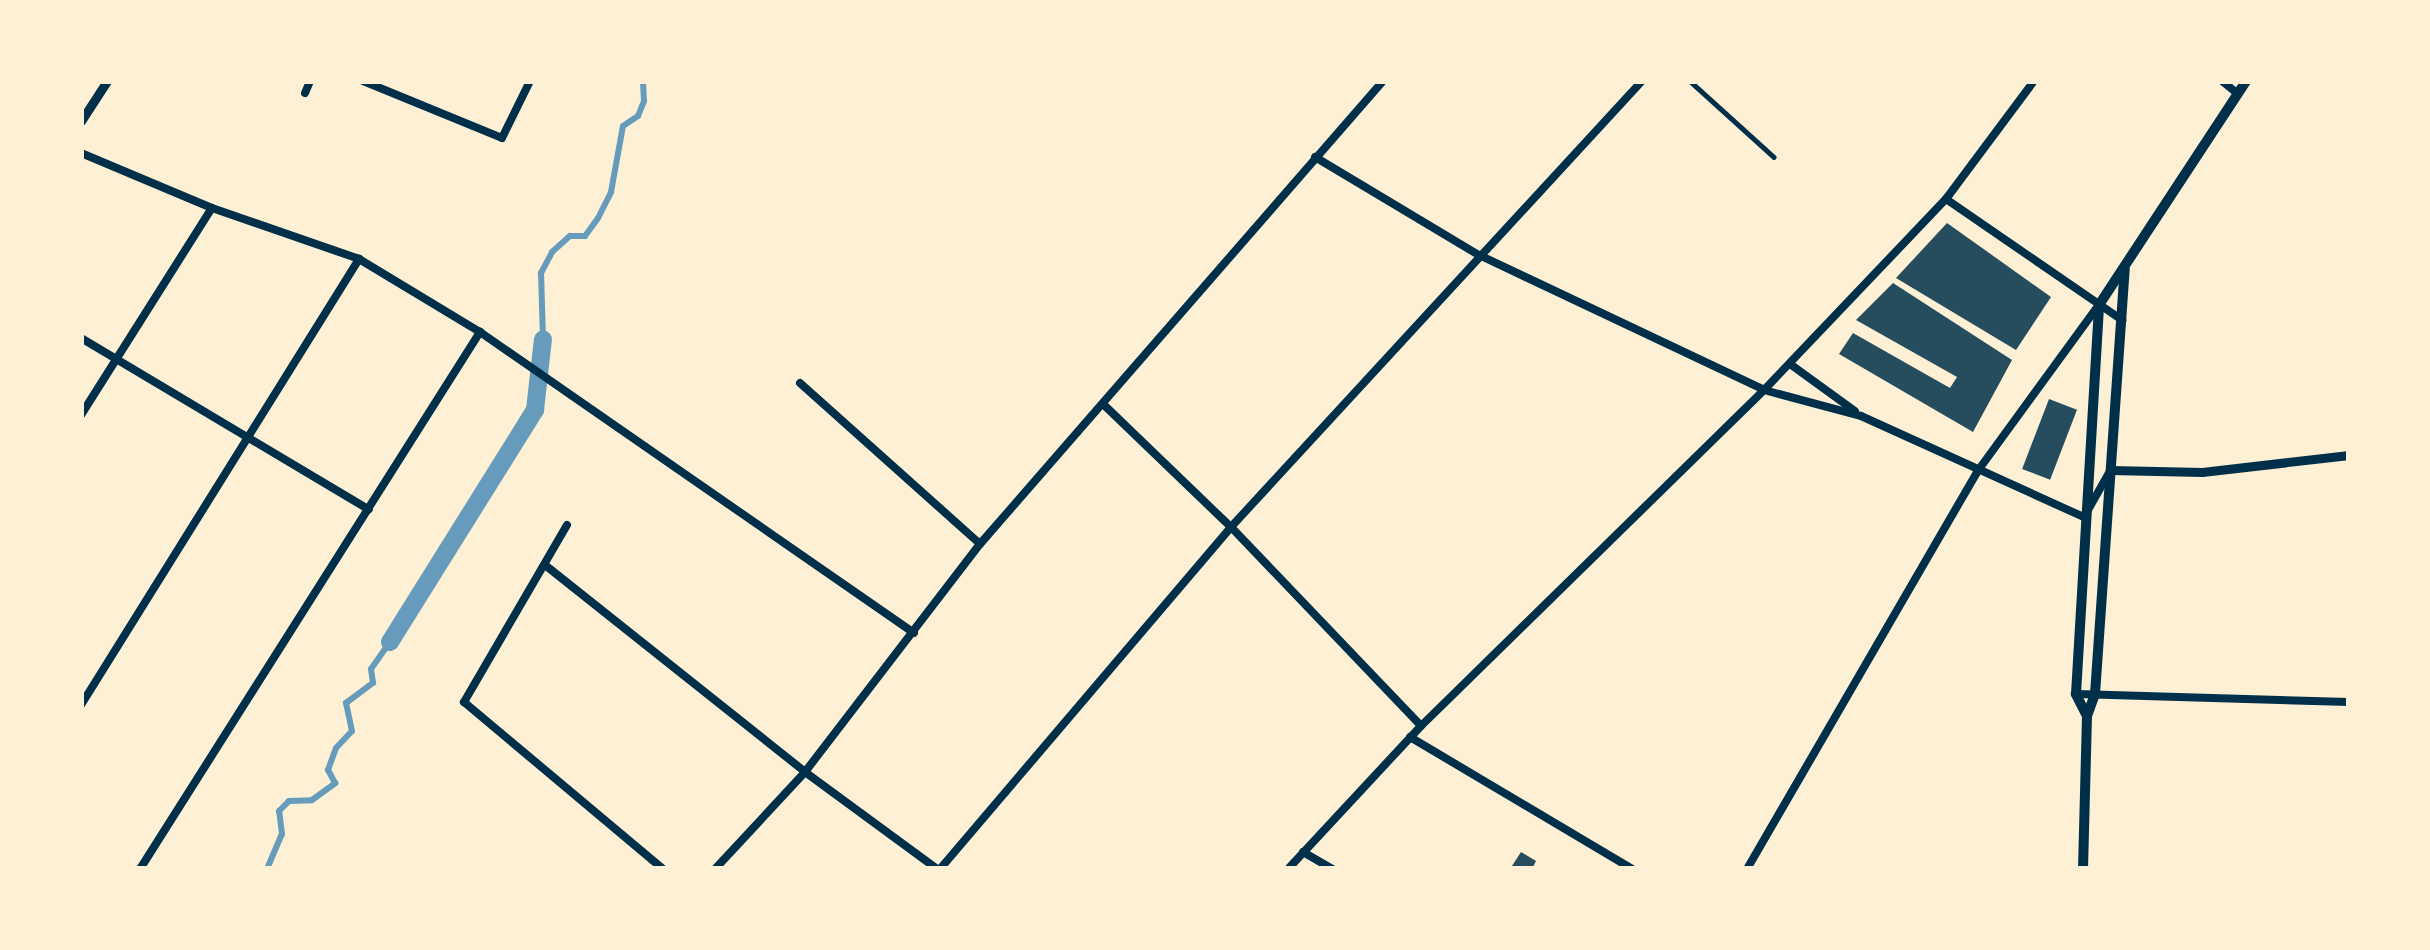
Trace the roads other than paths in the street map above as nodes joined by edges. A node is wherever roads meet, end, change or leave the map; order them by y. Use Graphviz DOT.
graph roads {
  1 [pos="106,81"];
  2 [pos="310,81"];
  3 [pos="364,81"];
  4 [pos="530,81"];
  5 [pos="1642,81"];
  6 [pos="1690,81"];
  7 [pos="2034,81"];
  8 [pos="2222,81"];
  9 [pos="2246,81"];
  10 [pos="1378,82"];
  11 [pos="305,93"];
  12 [pos="2237,93"];
  13 [pos="81,121"];
  14 [pos="81,153"];
  15 [pos="1774,157"];
  16 [pos="1315,158"];
  17 [pos="1946,199"];
  18 [pos="212,208"];
  19 [pos="1479,254"];
  20 [pos="359,259"];
  21 [pos="2126,265"];
  22 [pos="2099,305"];
  23 [pos="2122,320"];
  24 [pos="480,332"];
  25 [pos="81,338"];
  26 [pos="118,360"];
  27 [pos="1790,364"];
  28 [pos="800,383"];
  29 [pos="1763,390"];
  30 [pos="1103,404"];
  31 [pos="81,416"];
  32 [pos="1861,416"];
  33 [pos="250,437"];
  34 [pos="2349,454"];
  35 [pos="2110,470"];
  36 [pos="1977,472"];
  37 [pos="369,509"];
  38 [pos="2084,517"];
  39 [pos="567,525"];
  40 [pos="1232,527"];
  41 [pos="980,544"];
  42 [pos="545,566"];
  43 [pos="914,633"];
  44 [pos="2076,694"];
  45 [pos="2096,694"];
  46 [pos="2349,702"];
  47 [pos="81,705"];
  48 [pos="2087,716"];
  49 [pos="1421,726"];
  50 [pos="1410,737"];
  51 [pos="805,772"];
  52 [pos="1303,853"];
  53 [pos="140,869"];
  54 [pos="663,869"];
  55 [pos="715,869"];
  56 [pos="938,869"];
  57 [pos="1288,869"];
  58 [pos="1332,869"];
  59 [pos="1632,869"];
  60 [pos="1747,869"];
  61 [pos="2083,869"];
  1 -- 13 [label="street"];
  2 -- 11 [label="street"];
  3 -- 4 [label="street"];
  5 -- 19 [label="street"];
  6 -- 15 [label="lane"];
  7 -- 17 [label="street"];
  8 -- 12 [label="street"];
  9 -- 12 [label="main road"];
  10 -- 16 [label="street"];
  12 -- 21 [label="main road"];
  14 -- 18 [label="street"];
  16 -- 19 [label="street"];
  16 -- 30 [label="street"];
  17 -- 22 [label="street"];
  17 -- 27 [label="street"];
  18 -- 20 [label="street"];
  18 -- 26 [label="street"];
  19 -- 29 [label="street"];
  19 -- 40 [label="street"];
  20 -- 24 [label="street"];
  20 -- 33 [label="street"];
  21 -- 22 [label="main road"];
  21 -- 23 [label="main road"];
  22 -- 23 [label="street"];
  22 -- 36 [label="street"];
  22 -- 38 [label="main road"];
  23 -- 35 [label="main road"];
  24 -- 37 [label="street"];
  24 -- 43 [label="street"];
  25 -- 26 [label="street"];
  26 -- 31 [label="street"];
  26 -- 33 [label="street"];
  27 -- 29 [label="street"];
  27 -- 32 [label="street"];
  28 -- 41 [label="street"];
  29 -- 32 [label="street"];
  29 -- 49 [label="street"];
  30 -- 40 [label="street"];
  30 -- 41 [label="street"];
  32 -- 36 [label="street"];
  33 -- 37 [label="street"];
  33 -- 47 [label="street"];
  34 -- 35 [label="street"];
  35 -- 38 [label="street"];
  35 -- 45 [label="main road"];
  36 -- 38 [label="street"];
  36 -- 60 [label="street"];
  37 -- 53 [label="street"];
  38 -- 44 [label="main road"];
  39 -- 42 [label="street"];
  40 -- 49 [label="street"];
  40 -- 56 [label="street"];
  41 -- 43 [label="street"];
  42 -- 51 [label="street"];
  42 -- 54 [label="street"];
  43 -- 51 [label="street"];
  44 -- 45 [label="street"];
  44 -- 48 [label="main road"];
  45 -- 46 [label="street"];
  45 -- 48 [label="main road"];
  48 -- 61 [label="main road"];
  49 -- 50 [label="street"];
  50 -- 52 [label="street"];
  50 -- 59 [label="street"];
  51 -- 55 [label="street"];
  51 -- 56 [label="street"];
  52 -- 57 [label="street"];
  52 -- 58 [label="street"];
}
